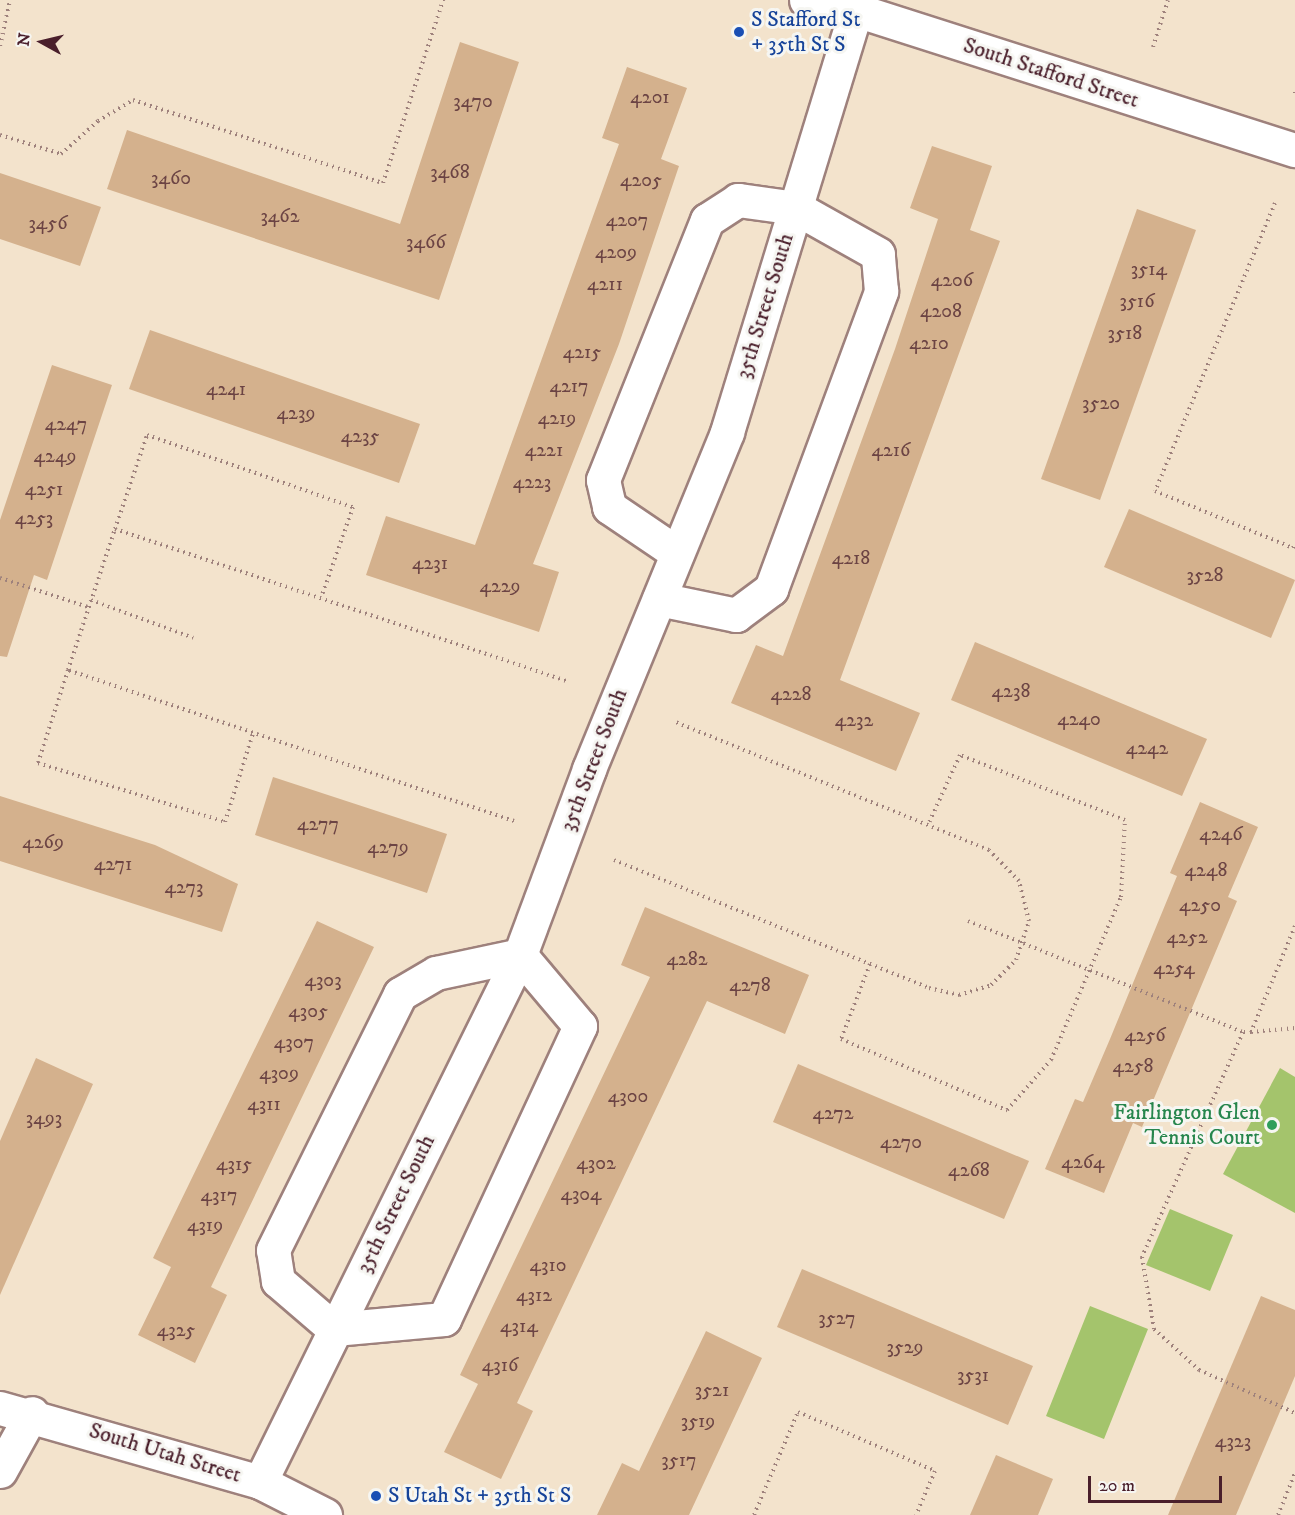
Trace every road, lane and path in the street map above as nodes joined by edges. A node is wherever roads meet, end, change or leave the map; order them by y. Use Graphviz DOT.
graph roads {
  1 [pos="9,0"];
  2 [pos="443,0"];
  3 [pos="806,0"];
  4 [pos="1168,0"];
  5 [pos="856,10"];
  6 [pos="0,46"];
  7 [pos="1153,47"];
  8 [pos="0,135"];
  9 [pos="1295,150"];
  10 [pos="1275,203"];
  11 [pos="796,208"];
  12 [pos="115,529"];
  13 [pos="1295,543"];
  14 [pos="677,553"];
  15 [pos="0,578"];
  16 [pos="321,598"];
  17 [pos="659,599"];
  18 [pos="91,600"];
  19 [pos="88,607"];
  20 [pos="193,638"];
  21 [pos="68,670"];
  22 [pos="569,682"];
  23 [pos="673,721"];
  24 [pos="253,733"];
  25 [pos="514,821"];
  26 [pos="928,825"];
  27 [pos="614,860"];
  28 [pos="968,921"];
  29 [pos="1295,926"];
  30 [pos="1021,945"];
  31 [pos="520,955"];
  32 [pos="870,964"];
  33 [pos="1089,972"];
  34 [pos="1295,1028"];
  35 [pos="1243,1032"];
  36 [pos="1251,1032"];
  37 [pos="334,1329"];
  38 [pos="0,1408"];
  39 [pos="32,1413"];
  40 [pos="1295,1413"];
  41 [pos="0,1471"];
  42 [pos="1295,1473"];
  43 [pos="260,1482"];
  44 [pos="325,1515"];
  45 [pos="754,1515"];
  46 [pos="916,1515"];
  47 [pos="1278,1515"];
  1 -- 6 [label="path"];
  2 -- 8 [label="path"];
  3 -- 5 [label="street, South Stafford Street"];
  4 -- 7 [label="path"];
  5 -- 9 [label="street, South Stafford Street"];
  5 -- 11 [label="street, 35th Street South"];
  10 -- 13 [label="path"];
  11 -- 14 [label="street, 35th Street South"];
  11 -- 14 [label="street"];
  11 -- 17 [label="street"];
  12 -- 16 [label="path"];
  12 -- 16 [label="path"];
  12 -- 18 [label="path"];
  14 -- 17 [label="street, 35th Street South"];
  15 -- 19 [label="path"];
  16 -- 22 [label="path"];
  17 -- 31 [label="street, 35th Street South"];
  18 -- 19 [label="path"];
  18 -- 20 [label="path"];
  19 -- 21 [label="path"];
  21 -- 24 [label="path"];
  21 -- 24 [label="path"];
  23 -- 26 [label="path"];
  24 -- 25 [label="path"];
  26 -- 30 [label="path"];
  26 -- 33 [label="path"];
  27 -- 32 [label="path"];
  28 -- 30 [label="path"];
  29 -- 36 [label="path"];
  30 -- 32 [label="path"];
  30 -- 33 [label="path"];
  31 -- 37 [label="street, 35th Street South"];
  31 -- 37 [label="street"];
  31 -- 37 [label="street"];
  32 -- 33 [label="path"];
  33 -- 35 [label="path"];
  34 -- 36 [label="path"];
  35 -- 36 [label="path"];
  35 -- 40 [label="path"];
  37 -- 43 [label="street, 35th Street South"];
  38 -- 39 [label="street, South Utah Street"];
  39 -- 41 [label="street"];
  39 -- 43 [label="street, South Utah Street"];
  42 -- 47 [label="path"];
  43 -- 44 [label="street, South Utah Street"];
  45 -- 46 [label="path"];
}
